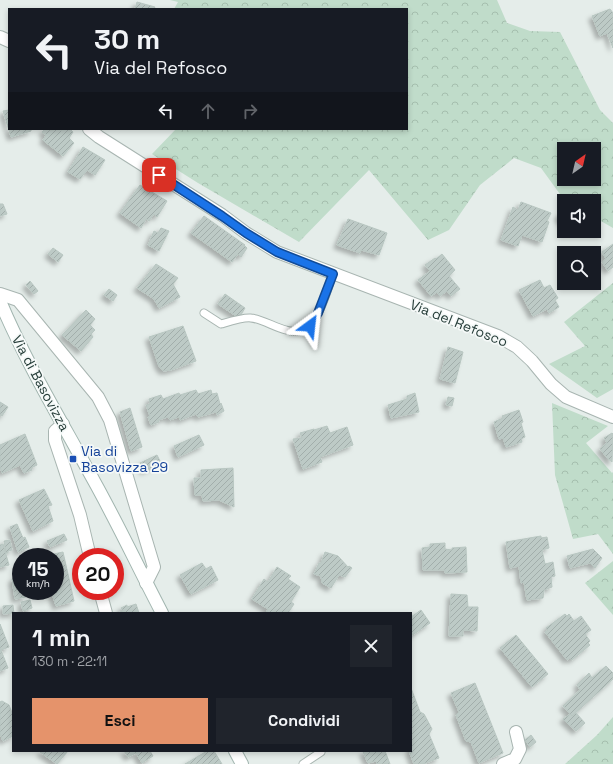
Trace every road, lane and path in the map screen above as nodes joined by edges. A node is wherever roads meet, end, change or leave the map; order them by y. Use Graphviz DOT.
graph roads {
  1 [pos="91,130"];
  2 [pos="333,274"];
  3 [pos="0,294"];
  4 [pos="0,301"];
  5 [pos="204,313"];
  6 [pos="613,417"];
  7 [pos="63,424"];
  8 [pos="88,548"];
  9 [pos="146,583"];
  10 [pos="102,600"];
  11 [pos="106,612"];
  12 [pos="161,612"];
  13 [pos="516,732"];
  14 [pos="236,752"];
  15 [pos="321,752"];
  16 [pos="242,764"];
  17 [pos="303,764"];
  18 [pos="503,764"];
  1 -- 2 [label="street, Via del Refosco"];
  2 -- 5 [label="lane"];
  2 -- 6 [label="street, Via del Refosco"];
  3 -- 9 [label="street"];
  4 -- 7 [label="street, Via di Basovizza"];
  7 -- 8 [label="street"];
  7 -- 9 [label="street, Via di Basovizza"];
  9 -- 12 [label="street, Via di Basovizza"];
  10 -- 11 [label="street"];
  13 -- 18 [label="street"];
  14 -- 16 [label="street"];
  15 -- 17 [label="lane"];
}
